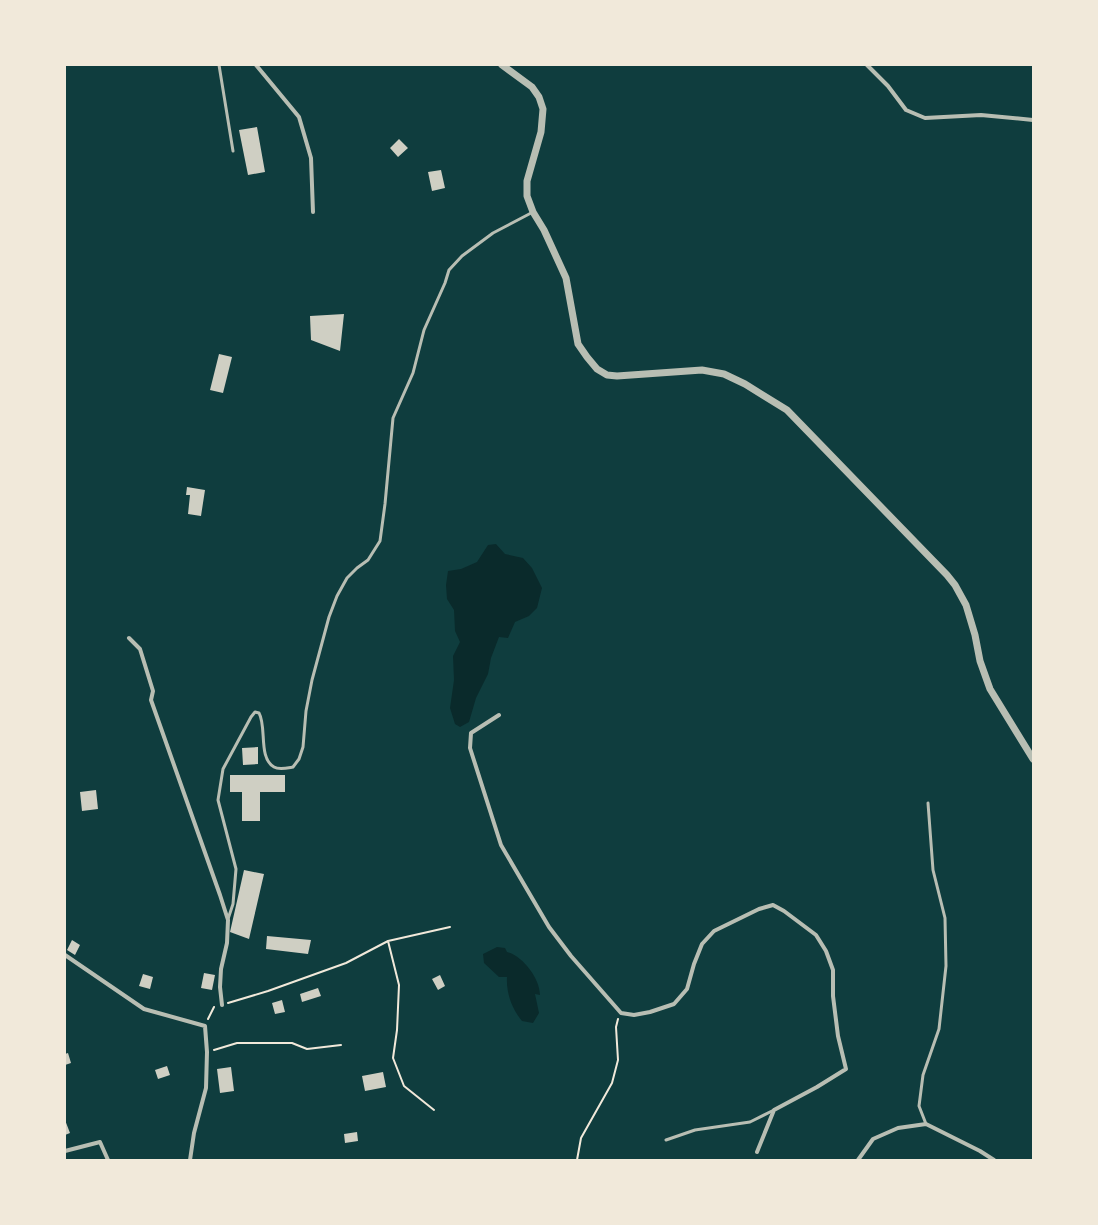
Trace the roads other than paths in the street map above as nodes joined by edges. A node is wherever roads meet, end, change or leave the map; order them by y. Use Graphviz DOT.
graph roads {
  1 [pos="219,65"];
  2 [pos="256,65"];
  3 [pos="502,65"];
  4 [pos="867,65"];
  5 [pos="1033,120"];
  6 [pos="232,151"];
  7 [pos="313,212"];
  8 [pos="533,212"];
  9 [pos="129,638"];
  10 [pos="499,716"];
  11 [pos="1033,760"];
  12 [pos="928,803"];
  13 [pos="228,920"];
  14 [pos="65,955"];
  15 [pos="222,1005"];
  16 [pos="774,1110"];
  17 [pos="926,1124"];
  18 [pos="666,1140"];
  19 [pos="65,1151"];
  20 [pos="758,1152"];
  21 [pos="108,1160"];
  22 [pos="190,1160"];
  23 [pos="858,1160"];
  24 [pos="994,1160"];
  1 -- 6 [label="lane"];
  2 -- 7 [label="street"];
  3 -- 8 [label="street"];
  4 -- 5 [label="street"];
  8 -- 11 [label="street"];
  8 -- 13 [label="lane"];
  9 -- 13 [label="street"];
  10 -- 16 [label="street"];
  12 -- 17 [label="lane"];
  13 -- 15 [label="street"];
  14 -- 22 [label="street"];
  16 -- 18 [label="lane"];
  16 -- 20 [label="street"];
  17 -- 23 [label="street"];
  17 -- 24 [label="street"];
  19 -- 21 [label="street"];
}
